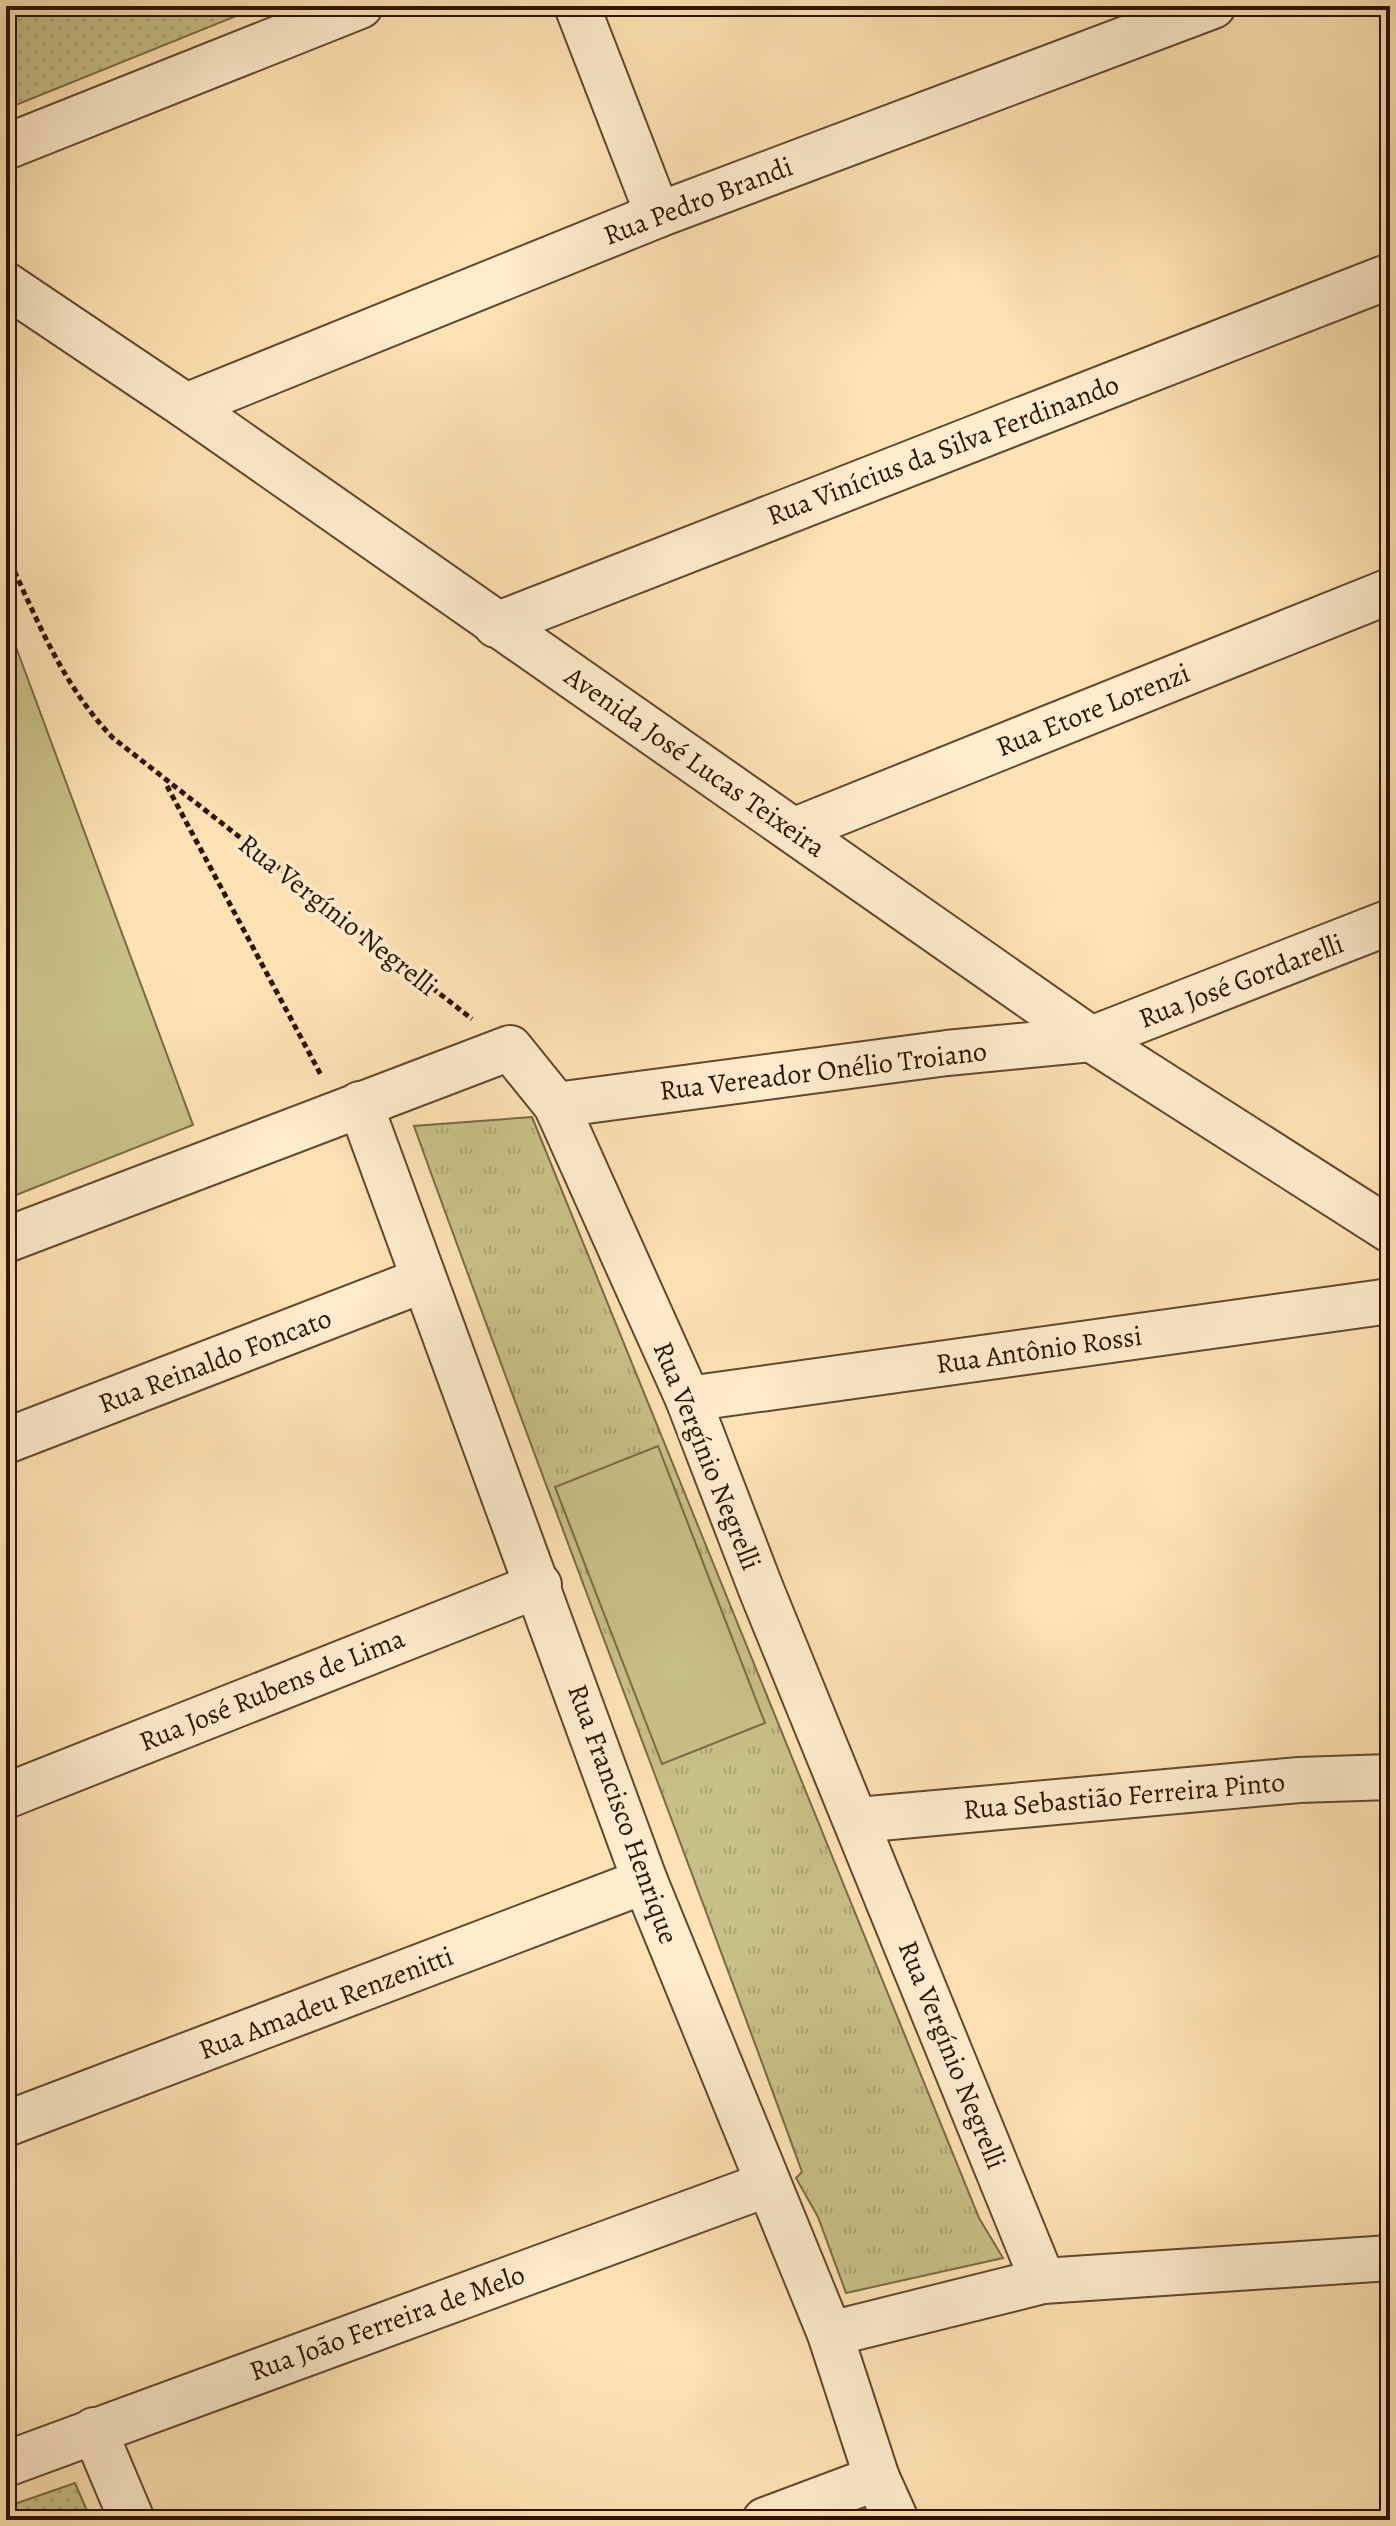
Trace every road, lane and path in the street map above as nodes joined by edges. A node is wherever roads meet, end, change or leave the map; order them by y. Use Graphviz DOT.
graph roads {
  1 [pos="360,6"];
  2 [pos="577,6"];
  3 [pos="1213,6"];
  4 [pos="6,147"];
  5 [pos="658,215"];
  6 [pos="1390,276"];
  7 [pos="6,285"];
  8 [pos="186,406"];
  9 [pos="6,553"];
  10 [pos="1390,591"];
  11 [pos="496,625"];
  12 [pos="165,781"];
  13 [pos="795,830"];
  14 [pos="1390,922"];
  15 [pos="1091,1039"];
  16 [pos="510,1048"];
  17 [pos="556,1105"];
  18 [pos="350,1108"];
  19 [pos="1390,1230"];
  20 [pos="6,1240"];
  21 [pos="423,1280"];
  22 [pos="1390,1301"];
  23 [pos="688,1399"];
  24 [pos="6,1441"];
  25 [pos="539,1585"];
  26 [pos="1390,1777"];
  27 [pos="6,1796"];
  28 [pos="858,1820"];
  29 [pos="645,1881"];
  30 [pos="6,2124"];
  31 [pos="768,2184"];
  32 [pos="1390,2258"];
  33 [pos="1043,2281"];
  34 [pos="830,2334"];
  35 [pos="94,2430"];
  36 [pos="6,2464"];
  37 [pos="877,2478"];
  38 [pos="132,2520"];
  39 [pos="765,2520"];
  40 [pos="896,2520"];
  1 -- 4 [label="street"];
  2 -- 5 [label="street"];
  3 -- 5 [label="street, Rua Pedro Brandi"];
  5 -- 8 [label="street, Rua Pedro Brandi"];
  6 -- 11 [label="street, Rua Vinícius da Silva Ferdinando"];
  7 -- 8 [label="street, Avenida José Lucas Teixeira"];
  8 -- 11 [label="street, Avenida José Lucas Teixeira"];
  9 -- 12 [label="path, Rua Vergínio Negrelli"];
  10 -- 13 [label="street, Rua Etore Lorenzi"];
  11 -- 13 [label="street, Avenida José Lucas Teixeira"];
  12 -- 16 [label="path, Rua Vergínio Negrelli"];
  12 -- 18 [label="path"];
  13 -- 15 [label="street, Avenida José Lucas Teixeira"];
  14 -- 15 [label="street, Rua José Gordarelli"];
  15 -- 17 [label="street, Rua Vereador Onélio Troiano"];
  15 -- 19 [label="street, Avenida José Lucas Teixeira"];
  16 -- 17 [label="street, Rua Vergínio Negrelli"];
  16 -- 18 [label="street"];
  17 -- 23 [label="street, Rua Vergínio Negrelli"];
  18 -- 20 [label="street"];
  18 -- 21 [label="street, Rua Francisco Henrique"];
  21 -- 24 [label="street, Rua Reinaldo Foncato"];
  21 -- 25 [label="street, Rua Francisco Henrique"];
  22 -- 23 [label="street, Rua Antônio Rossi"];
  23 -- 28 [label="street, Rua Vergínio Negrelli"];
  25 -- 27 [label="street, Rua José Rubens de Lima"];
  25 -- 29 [label="street, Rua Francisco Henrique"];
  26 -- 28 [label="street, Rua Sebastião Ferreira Pinto"];
  28 -- 33 [label="street, Rua Vergínio Negrelli"];
  29 -- 30 [label="street, Rua Amadeu Renzenitti"];
  29 -- 31 [label="street, Rua Francisco Henrique"];
  31 -- 34 [label="street, Rua Francisco Henrique"];
  31 -- 35 [label="street, Rua João Ferreira de Melo"];
  32 -- 33 [label="street"];
  33 -- 34 [label="street"];
  34 -- 37 [label="street, Rua Francisco Henrique"];
  35 -- 36 [label="street, Rua João Ferreira de Melo"];
  35 -- 38 [label="street"];
  37 -- 39 [label="street"];
  37 -- 40 [label="street, Rua Francisco Henrique"];
}
